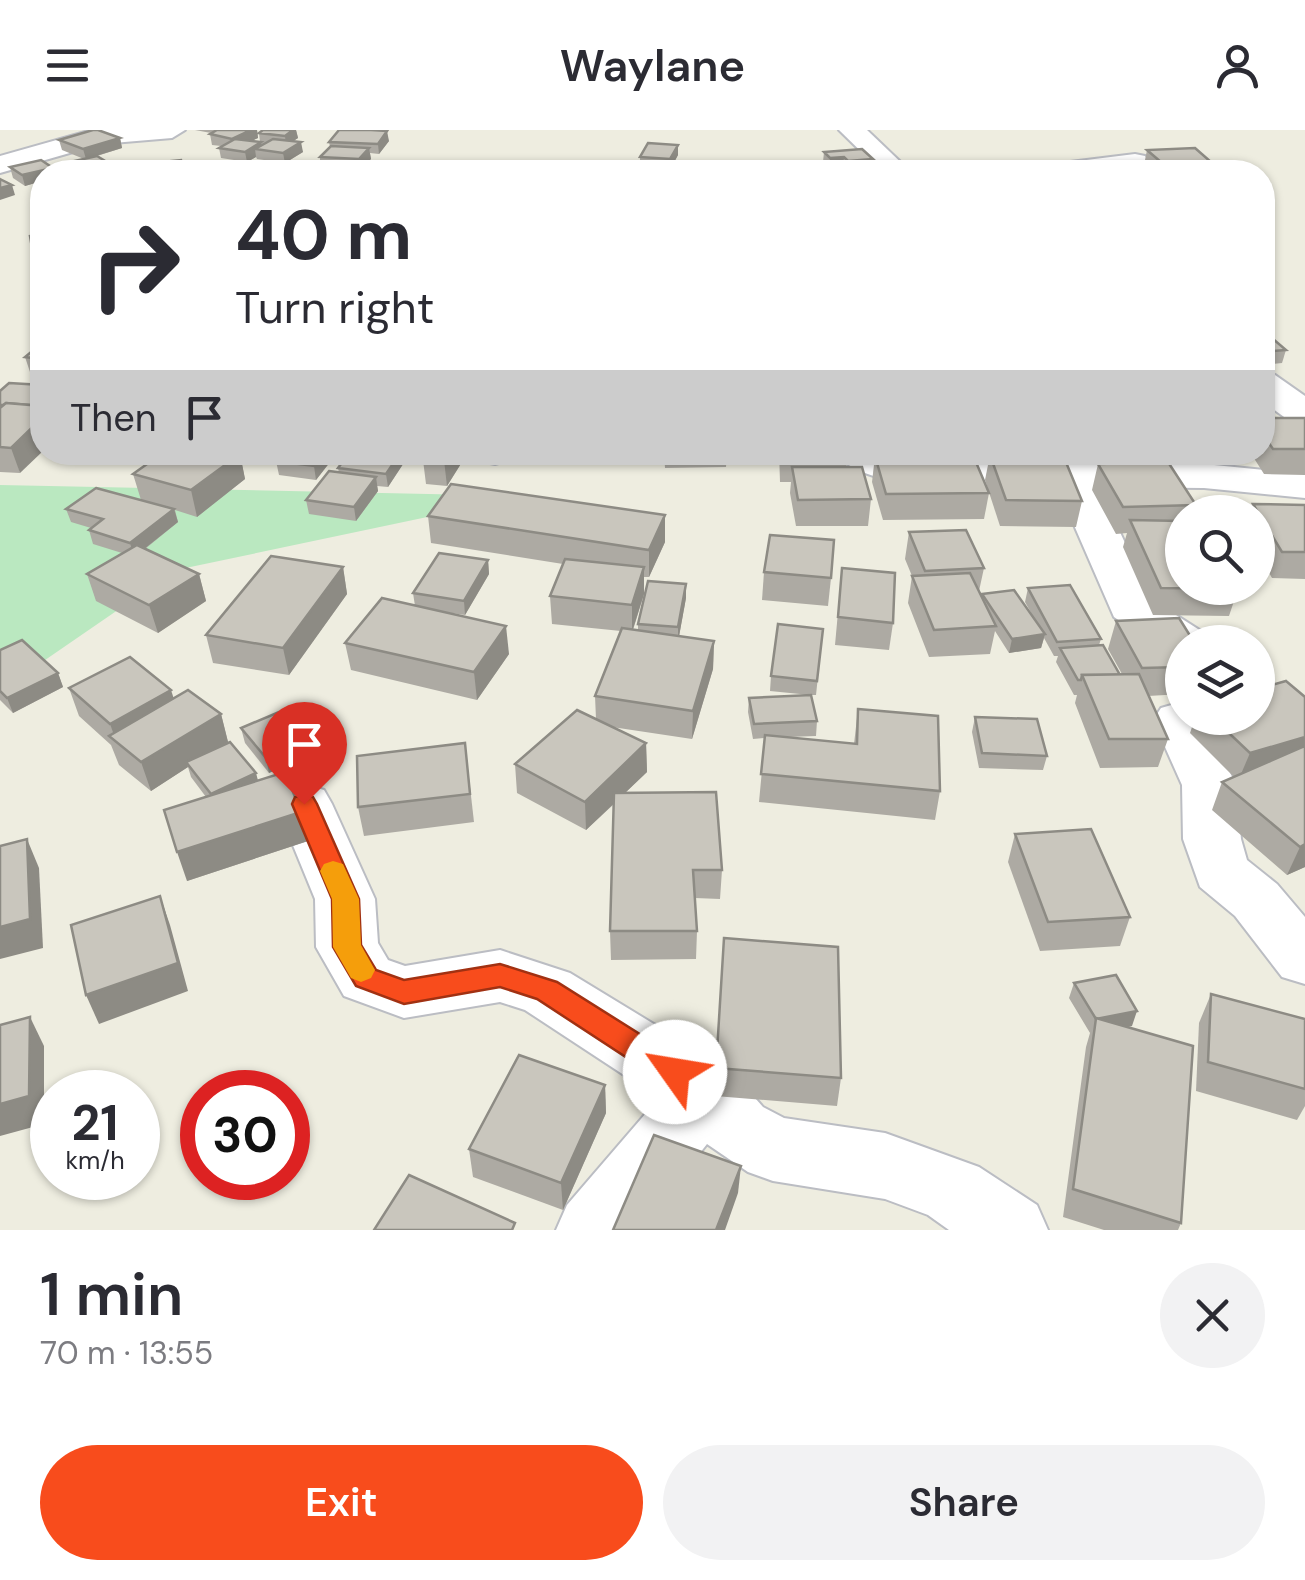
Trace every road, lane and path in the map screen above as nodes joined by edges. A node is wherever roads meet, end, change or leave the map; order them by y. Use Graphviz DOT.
graph roads {
  1 [pos="172,130"];
  2 [pos="852,130"];
  3 [pos="884,160"];
  4 [pos="0,164"];
  5 [pos="1275,392"];
  6 [pos="1305,414"];
  7 [pos="883,465"];
  8 [pos="1072,473"];
  9 [pos="1305,486"];
  10 [pos="1165,629"];
  11 [pos="1185,735"];
  12 [pos="304,804"];
  13 [pos="1304,959"];
  14 [pos="707,1092"];
  15 [pos="593,1230"];
  16 [pos="1011,1230"];
  1 -- 4 [label="street"];
  2 -- 3 [label="street"];
  5 -- 6 [label="street"];
  7 -- 8 [label="street"];
  8 -- 9 [label="street"];
  8 -- 10 [label="street"];
  11 -- 13 [label="street"];
  12 -- 14 [label="street"];
  14 -- 15 [label="street"];
  14 -- 16 [label="street"];
}
